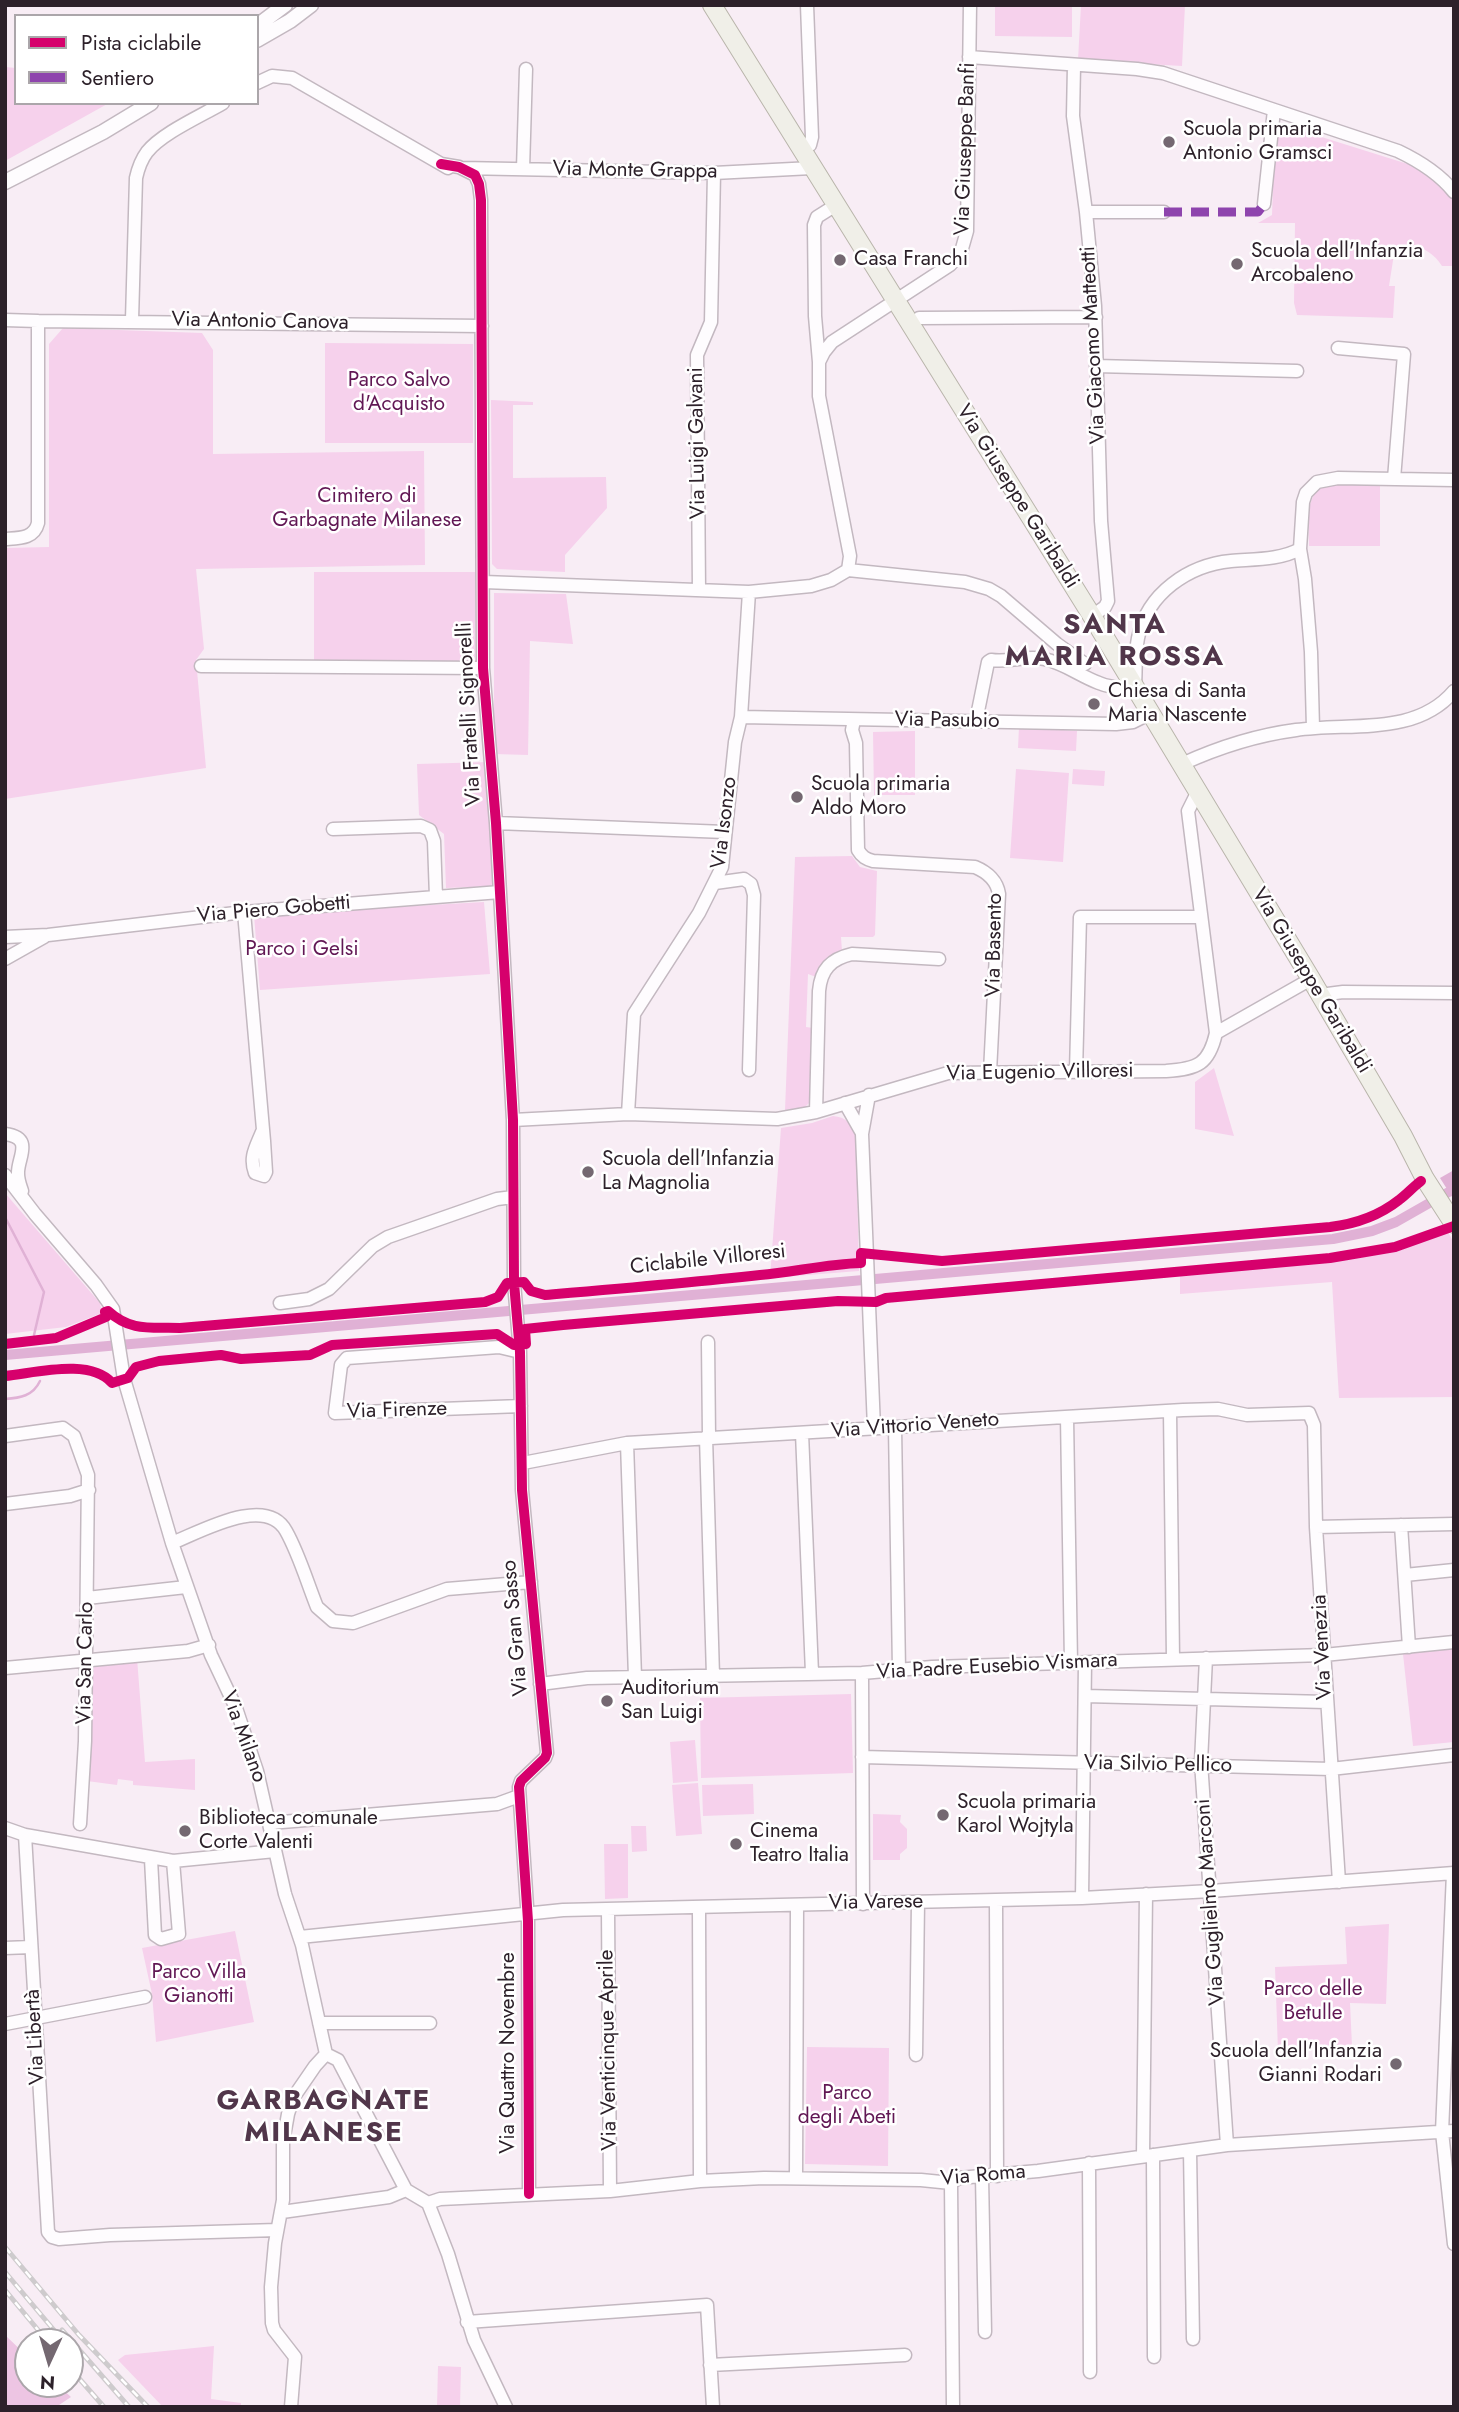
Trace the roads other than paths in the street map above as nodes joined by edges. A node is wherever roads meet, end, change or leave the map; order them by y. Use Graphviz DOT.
graph roads {
  1 [pos="285,5"];
  2 [pos="305,5"];
  3 [pos="311,5"];
  4 [pos="324,5"];
  5 [pos="712,5"];
  6 [pos="807,5"];
  7 [pos="970,5"];
  8 [pos="290,21"];
  9 [pos="259,26"];
  10 [pos="259,27"];
  11 [pos="259,39"];
  12 [pos="969,57"];
  13 [pos="1074,66"];
  14 [pos="526,69"];
  15 [pos="259,82"];
  16 [pos="148,105"];
  17 [pos="220,105"];
  18 [pos="1274,110"];
  19 [pos="802,151"];
  20 [pos="442,164"];
  21 [pos="458,167"];
  22 [pos="812,167"];
  23 [pos="523,169"];
  24 [pos="714,173"];
  25 [pos="5,183"];
  26 [pos="479,184"];
  27 [pos="1454,192"];
  28 [pos="1264,204"];
  29 [pos="835,205"];
  30 [pos="1086,212"];
  31 [pos="1164,212"];
  32 [pos="895,301"];
  33 [pos="1096,317"];
  34 [pos="919,318"];
  35 [pos="5,320"];
  36 [pos="38,320"];
  37 [pos="132,320"];
  38 [pos="482,326"];
  39 [pos="1338,348"];
  40 [pos="819,362"];
  41 [pos="1096,366"];
  42 [pos="1297,371"];
  43 [pos="1394,479"];
  44 [pos="1454,480"];
  45 [pos="5,539"];
  46 [pos="1300,548"];
  47 [pos="848,570"];
  48 [pos="484,582"];
  49 [pos="699,590"];
  50 [pos="750,592"];
  51 [pos="1092,617"];
  52 [pos="1085,664"];
  53 [pos="201,666"];
  54 [pos="483,668"];
  55 [pos="1136,688"];
  56 [pos="1454,691"];
  57 [pos="1151,713"];
  58 [pos="741,717"];
  59 [pos="857,720"];
  60 [pos="976,721"];
  61 [pos="1313,728"];
  62 [pos="1182,764"];
  63 [pos="1198,791"];
  64 [pos="496,823"];
  65 [pos="333,829"];
  66 [pos="726,832"];
  67 [pos="715,883"];
  68 [pos="500,892"];
  69 [pos="436,897"];
  70 [pos="243,912"];
  71 [pos="1201,918"];
  72 [pos="48,935"];
  73 [pos="5,937"];
  74 [pos="5,944"];
  75 [pos="5,959"];
  76 [pos="939,959"];
  77 [pos="1311,979"];
  78 [pos="1454,993"];
  79 [pos="1320,995"];
  80 [pos="1216,1033"];
  81 [pos="749,1070"];
  82 [pos="990,1072"];
  83 [pos="1076,1072"];
  84 [pos="869,1095"];
  85 [pos="845,1103"];
  86 [pos="816,1112"];
  87 [pos="628,1114"];
  88 [pos="513,1120"];
  89 [pos="262,1132"];
  90 [pos="6,1134"];
  91 [pos="862,1134"];
  92 [pos="19,1163"];
  93 [pos="5,1172"];
  94 [pos="1429,1179"];
  95 [pos="513,1197"];
  96 [pos="26,1201"];
  97 [pos="1454,1214"];
  98 [pos="1454,1224"];
  99 [pos="280,1303"];
  100 [pos="519,1329"];
  101 [pos="708,1342"];
  102 [pos="520,1352"];
  103 [pos="522,1406"];
  104 [pos="1170,1411"];
  105 [pos="1309,1413"];
  106 [pos="1067,1417"];
  107 [pos="895,1427"];
  108 [pos="874,1428"];
  109 [pos="803,1433"];
  110 [pos="5,1436"];
  111 [pos="708,1437"];
  112 [pos="627,1443"];
  113 [pos="523,1463"];
  114 [pos="88,1495"];
  115 [pos="5,1504"];
  116 [pos="1454,1524"];
  117 [pos="1401,1525"];
  118 [pos="1316,1527"];
  119 [pos="172,1543"];
  120 [pos="1454,1570"];
  121 [pos="1405,1574"];
  122 [pos="531,1582"];
  123 [pos="187,1587"];
  124 [pos="87,1598"];
  125 [pos="1454,1642"];
  126 [pos="209,1645"];
  127 [pos="1409,1647"];
  128 [pos="1324,1655"];
  129 [pos="1206,1658"];
  130 [pos="1173,1659"];
  131 [pos="85,1661"];
  132 [pos="1071,1663"];
  133 [pos="1085,1663"];
  134 [pos="5,1668"];
  135 [pos="899,1670"];
  136 [pos="812,1673"];
  137 [pos="862,1673"];
  138 [pos="713,1676"];
  139 [pos="635,1677"];
  140 [pos="540,1684"];
  141 [pos="1085,1696"];
  142 [pos="1203,1701"];
  143 [pos="1326,1702"];
  144 [pos="1454,1755"];
  145 [pos="862,1757"];
  146 [pos="1083,1763"];
  147 [pos="1202,1766"];
  148 [pos="1332,1769"];
  149 [pos="519,1796"];
  150 [pos="497,1804"];
  151 [pos="519,1812"];
  152 [pos="270,1823"];
  153 [pos="80,1824"];
  154 [pos="5,1828"];
  155 [pos="25,1835"];
  156 [pos="275,1851"];
  157 [pos="151,1859"];
  158 [pos="173,1861"];
  159 [pos="1454,1873"];
  160 [pos="1339,1882"];
  161 [pos="1212,1891"];
  162 [pos="1146,1894"];
  163 [pos="1082,1898"];
  164 [pos="996,1901"];
  165 [pos="918,1902"];
  166 [pos="863,1904"];
  167 [pos="797,1905"];
  168 [pos="699,1908"];
  169 [pos="608,1909"];
  170 [pos="527,1912"];
  171 [pos="300,1937"];
  172 [pos="31,1947"];
  173 [pos="5,1948"];
  174 [pos="145,1997"];
  175 [pos="36,2018"];
  176 [pos="319,2023"];
  177 [pos="430,2023"];
  178 [pos="5,2024"];
  179 [pos="326,2054"];
  180 [pos="916,2055"];
  181 [pos="1448,2131"];
  182 [pos="1227,2145"];
  183 [pos="1190,2150"];
  184 [pos="1148,2156"];
  185 [pos="1089,2163"];
  186 [pos="997,2176"];
  187 [pos="982,2177"];
  188 [pos="796,2178"];
  189 [pos="700,2181"];
  190 [pos="951,2183"];
  191 [pos="406,2190"];
  192 [pos="610,2191"];
  193 [pos="530,2194"];
  194 [pos="428,2203"];
  195 [pos="282,2212"];
  196 [pos="277,2230"];
  197 [pos="1454,2244"];
  198 [pos="467,2322"];
  199 [pos="985,2332"];
  200 [pos="1193,2339"];
  201 [pos="905,2355"];
  202 [pos="1154,2357"];
  203 [pos="710,2365"];
  204 [pos="1090,2372"];
  205 [pos="291,2407"];
  206 [pos="506,2407"];
  207 [pos="713,2407"];
  208 [pos="953,2407"];
  1 -- 9 [label="street"];
  2 -- 10 [label="street"];
  3 -- 8 [label="street"];
  4 -- 8 [label="street"];
  5 -- 19 [label="main road, Via Giuseppe Garibaldi"];
  6 -- 19 [label="street"];
  7 -- 12 [label="street, Via Giuseppe Banfi"];
  8 -- 11 [label="street"];
  12 -- 13 [label="street"];
  12 -- 32 [label="street, Via Giuseppe Banfi"];
  13 -- 18 [label="street"];
  13 -- 30 [label="street, Via Giacomo Matteotti"];
  14 -- 23 [label="street"];
  15 -- 20 [label="street"];
  16 -- 25 [label="street"];
  17 -- 37 [label="street"];
  18 -- 27 [label="street"];
  18 -- 28 [label="street"];
  19 -- 22 [label="main road, Via Giuseppe Garibaldi"];
  20 -- 21 [label="street"];
  20 -- 26 [label="street"];
  21 -- 23 [label="street, Via Monte Grappa"];
  21 -- 26 [label="street"];
  22 -- 24 [label="street, Via Monte Grappa"];
  22 -- 29 [label="main road, Via Giuseppe Garibaldi"];
  23 -- 24 [label="street, Via Monte Grappa"];
  24 -- 49 [label="street, Via Luigi Galvani"];
  26 -- 38 [label="street, Via Fratelli Signorelli"];
  29 -- 32 [label="main road, Via Giuseppe Garibaldi"];
  29 -- 40 [label="street"];
  30 -- 31 [label="street"];
  30 -- 33 [label="street, Via Giacomo Matteotti"];
  32 -- 40 [label="street, Via Giuseppe Banfi"];
  32 -- 51 [label="main road, Via Giuseppe Garibaldi"];
  33 -- 34 [label="street"];
  33 -- 41 [label="street, Via Giacomo Matteotti"];
  35 -- 36 [label="street, Via Antonio Canova"];
  36 -- 37 [label="street, Via Antonio Canova"];
  36 -- 45 [label="street"];
  37 -- 38 [label="street, Via Antonio Canova"];
  38 -- 48 [label="street, Via Fratelli Signorelli"];
  39 -- 43 [label="street"];
  40 -- 47 [label="street"];
  41 -- 42 [label="street"];
  41 -- 51 [label="street, Via Giacomo Matteotti"];
  43 -- 44 [label="street"];
  43 -- 46 [label="street"];
  46 -- 55 [label="street"];
  46 -- 61 [label="street"];
  47 -- 50 [label="street"];
  47 -- 52 [label="street"];
  48 -- 49 [label="street"];
  48 -- 54 [label="street, Via Fratelli Signorelli"];
  49 -- 50 [label="street"];
  50 -- 58 [label="street, Via Isonzo"];
  51 -- 55 [label="main road, Via Giuseppe Garibaldi"];
  53 -- 54 [label="street"];
  54 -- 64 [label="street, Via Fratelli Signorelli"];
  55 -- 57 [label="main road, Via Giuseppe Garibaldi"];
  55 -- 60 [label="street"];
  56 -- 61 [label="street"];
  57 -- 60 [label="street, Via Pasubio"];
  57 -- 62 [label="main road, Via Giuseppe Garibaldi"];
  58 -- 59 [label="street, Via Pasubio"];
  58 -- 66 [label="street, Via Isonzo"];
  59 -- 60 [label="street, Via Pasubio"];
  59 -- 82 [label="street, Via Basento"];
  61 -- 62 [label="street"];
  62 -- 63 [label="main road, Via Giuseppe Garibaldi"];
  63 -- 71 [label="street"];
  63 -- 77 [label="main road, Via Giuseppe Garibaldi"];
  64 -- 66 [label="street"];
  64 -- 68 [label="street, Via Fratelli Signorelli"];
  65 -- 69 [label="street"];
  66 -- 67 [label="street, Via Isonzo"];
  67 -- 81 [label="street"];
  67 -- 87 [label="street, Via Isonzo"];
  68 -- 69 [label="street, Via Piero Gobetti"];
  68 -- 88 [label="street, Via Fratelli Signorelli"];
  69 -- 70 [label="street, Via Piero Gobetti"];
  70 -- 72 [label="street, Via Piero Gobetti"];
  70 -- 89 [label="street"];
  71 -- 80 [label="street"];
  71 -- 83 [label="street"];
  72 -- 73 [label="street, Via Piero Gobetti"];
  72 -- 75 [label="street, Via Piero Gobetti"];
  74 -- 75 [label="street"];
  76 -- 86 [label="street"];
  77 -- 79 [label="main road, Via Giuseppe Garibaldi"];
  77 -- 80 [label="street"];
  78 -- 79 [label="street"];
  79 -- 94 [label="main road, Via Giuseppe Garibaldi"];
  80 -- 83 [label="street, Via Eugenio Villoresi"];
  82 -- 83 [label="street, Via Eugenio Villoresi"];
  82 -- 84 [label="street, Via Eugenio Villoresi"];
  84 -- 85 [label="street, Via Eugenio Villoresi"];
  84 -- 91 [label="street"];
  85 -- 86 [label="street, Via Eugenio Villoresi"];
  85 -- 91 [label="street"];
  86 -- 87 [label="street, Via Eugenio Villoresi"];
  87 -- 88 [label="street, Via Eugenio Villoresi"];
  88 -- 95 [label="street, Via Fratelli Signorelli"];
  90 -- 92 [label="street, Via Milano"];
  91 -- 108 [label="street"];
  92 -- 93 [label="street"];
  92 -- 96 [label="street, Via Milano"];
  93 -- 96 [label="street, Via Milano"];
  94 -- 97 [label="main road"];
  94 -- 98 [label="main road"];
  95 -- 99 [label="street"];
  95 -- 100 [label="street, Via Fratelli Signorelli"];
  96 -- 119 [label="street, Via Milano"];
  100 -- 102 [label="street, Via Gran Sasso"];
  101 -- 111 [label="street"];
  102 -- 103 [label="street, Via Gran Sasso"];
  102 -- 103 [label="street, Via Firenze"];
  103 -- 113 [label="street, Via Gran Sasso"];
  104 -- 105 [label="street, Via Vittorio Veneto"];
  104 -- 106 [label="street, Via Vittorio Veneto"];
  104 -- 130 [label="street"];
  105 -- 118 [label="street, Via Venezia"];
  106 -- 107 [label="street, Via Vittorio Veneto"];
  106 -- 132 [label="street"];
  107 -- 108 [label="street, Via Vittorio Veneto"];
  107 -- 135 [label="street"];
  108 -- 109 [label="street, Via Vittorio Veneto"];
  109 -- 111 [label="street, Via Vittorio Veneto"];
  109 -- 136 [label="street"];
  110 -- 114 [label="street, Via San Carlo"];
  111 -- 112 [label="street, Via Vittorio Veneto"];
  111 -- 138 [label="street"];
  112 -- 113 [label="street, Via Vittorio Veneto"];
  112 -- 139 [label="street"];
  113 -- 122 [label="street, Via Gran Sasso"];
  114 -- 115 [label="street"];
  114 -- 124 [label="street, Via San Carlo"];
  116 -- 117 [label="street"];
  117 -- 118 [label="street"];
  117 -- 121 [label="street"];
  118 -- 128 [label="street, Via Venezia"];
  119 -- 122 [label="street"];
  119 -- 123 [label="street, Via Milano"];
  120 -- 121 [label="street"];
  121 -- 127 [label="street"];
  122 -- 140 [label="street, Via Gran Sasso"];
  123 -- 124 [label="street"];
  123 -- 126 [label="street, Via Milano"];
  124 -- 131 [label="street, Via San Carlo"];
  125 -- 127 [label="street, Via Padre Eusebio Vismara"];
  126 -- 131 [label="street"];
  126 -- 152 [label="street, Via Milano"];
  127 -- 128 [label="street, Via Padre Eusebio Vismara"];
  128 -- 129 [label="street, Via Padre Eusebio Vismara"];
  128 -- 143 [label="street, Via Venezia"];
  129 -- 130 [label="street, Via Padre Eusebio Vismara"];
  129 -- 142 [label="street, Via Guglielmo Marconi"];
  130 -- 133 [label="street, Via Padre Eusebio Vismara"];
  131 -- 134 [label="street"];
  131 -- 153 [label="street, Via San Carlo"];
  132 -- 133 [label="street, Via Padre Eusebio Vismara"];
  132 -- 135 [label="street, Via Padre Eusebio Vismara"];
  133 -- 141 [label="street"];
  135 -- 137 [label="street, Via Padre Eusebio Vismara"];
  136 -- 137 [label="street, Via Padre Eusebio Vismara"];
  136 -- 138 [label="street, Via Padre Eusebio Vismara"];
  137 -- 145 [label="street"];
  138 -- 139 [label="street, Via Padre Eusebio Vismara"];
  139 -- 140 [label="street, Via Padre Eusebio Vismara"];
  140 -- 149 [label="street, Via Gran Sasso"];
  141 -- 142 [label="street"];
  141 -- 146 [label="street"];
  142 -- 143 [label="street"];
  142 -- 147 [label="street, Via Guglielmo Marconi"];
  143 -- 148 [label="street, Via Venezia"];
  144 -- 148 [label="street, Via Silvio Pellico"];
  145 -- 146 [label="street, Via Silvio Pellico"];
  145 -- 166 [label="street"];
  146 -- 147 [label="street, Via Silvio Pellico"];
  146 -- 163 [label="street"];
  147 -- 148 [label="street, Via Silvio Pellico"];
  147 -- 161 [label="street, Via Guglielmo Marconi"];
  148 -- 160 [label="street, Via Venezia"];
  149 -- 150 [label="street"];
  149 -- 151 [label="street, Via Gran Sasso"];
  150 -- 151 [label="street"];
  150 -- 152 [label="street"];
  151 -- 170 [label="street, Via Gran Sasso"];
  152 -- 156 [label="street, Via Milano"];
  154 -- 155 [label="street"];
  155 -- 157 [label="street"];
  155 -- 172 [label="street, Via Libertà"];
  156 -- 158 [label="street"];
  156 -- 171 [label="street, Via Milano"];
  157 -- 158 [label="street"];
  157 -- 158 [label="street"];
  159 -- 160 [label="street, Via Varese"];
  159 -- 181 [label="street"];
  160 -- 161 [label="street, Via Varese"];
  161 -- 162 [label="street, Via Varese"];
  161 -- 182 [label="street, Via Guglielmo Marconi"];
  162 -- 163 [label="street, Via Varese"];
  162 -- 184 [label="street"];
  163 -- 164 [label="street, Via Varese"];
  164 -- 165 [label="street, Via Varese"];
  164 -- 186 [label="street"];
  165 -- 166 [label="street, Via Varese"];
  165 -- 180 [label="street"];
  166 -- 167 [label="street, Via Varese"];
  167 -- 168 [label="street, Via Varese"];
  167 -- 188 [label="street"];
  168 -- 169 [label="street, Via Varese"];
  168 -- 189 [label="street"];
  169 -- 170 [label="street, Via Varese"];
  169 -- 192 [label="street, Via Venticinque Aprile"];
  170 -- 171 [label="street, Via Varese"];
  170 -- 193 [label="street, Via Quattro Novembre"];
  171 -- 176 [label="street, Via Milano"];
  172 -- 173 [label="street"];
  172 -- 175 [label="street, Via Libertà"];
  174 -- 175 [label="street"];
  175 -- 178 [label="street"];
  175 -- 196 [label="street, Via Libertà"];
  176 -- 177 [label="street"];
  176 -- 179 [label="street, Via Milano"];
  179 -- 191 [label="street"];
  179 -- 195 [label="street"];
  181 -- 182 [label="street, Via Roma"];
  181 -- 197 [label="street"];
  182 -- 183 [label="street, Via Roma"];
  183 -- 184 [label="street, Via Roma"];
  183 -- 200 [label="street"];
  184 -- 185 [label="street, Via Roma"];
  184 -- 202 [label="street"];
  185 -- 186 [label="street, Via Roma"];
  185 -- 204 [label="street"];
  186 -- 187 [label="street, Via Roma"];
  187 -- 190 [label="street, Via Roma"];
  187 -- 199 [label="street"];
  188 -- 189 [label="street, Via Roma"];
  188 -- 190 [label="street, Via Roma"];
  189 -- 192 [label="street, Via Roma"];
  190 -- 208 [label="street"];
  191 -- 194 [label="street"];
  191 -- 195 [label="street"];
  192 -- 193 [label="street, Via Roma"];
  193 -- 194 [label="street, Via Roma"];
  194 -- 198 [label="street"];
  195 -- 196 [label="street"];
  196 -- 205 [label="street"];
  198 -- 203 [label="street"];
  198 -- 206 [label="street"];
  201 -- 203 [label="street"];
  203 -- 207 [label="street"];
}
